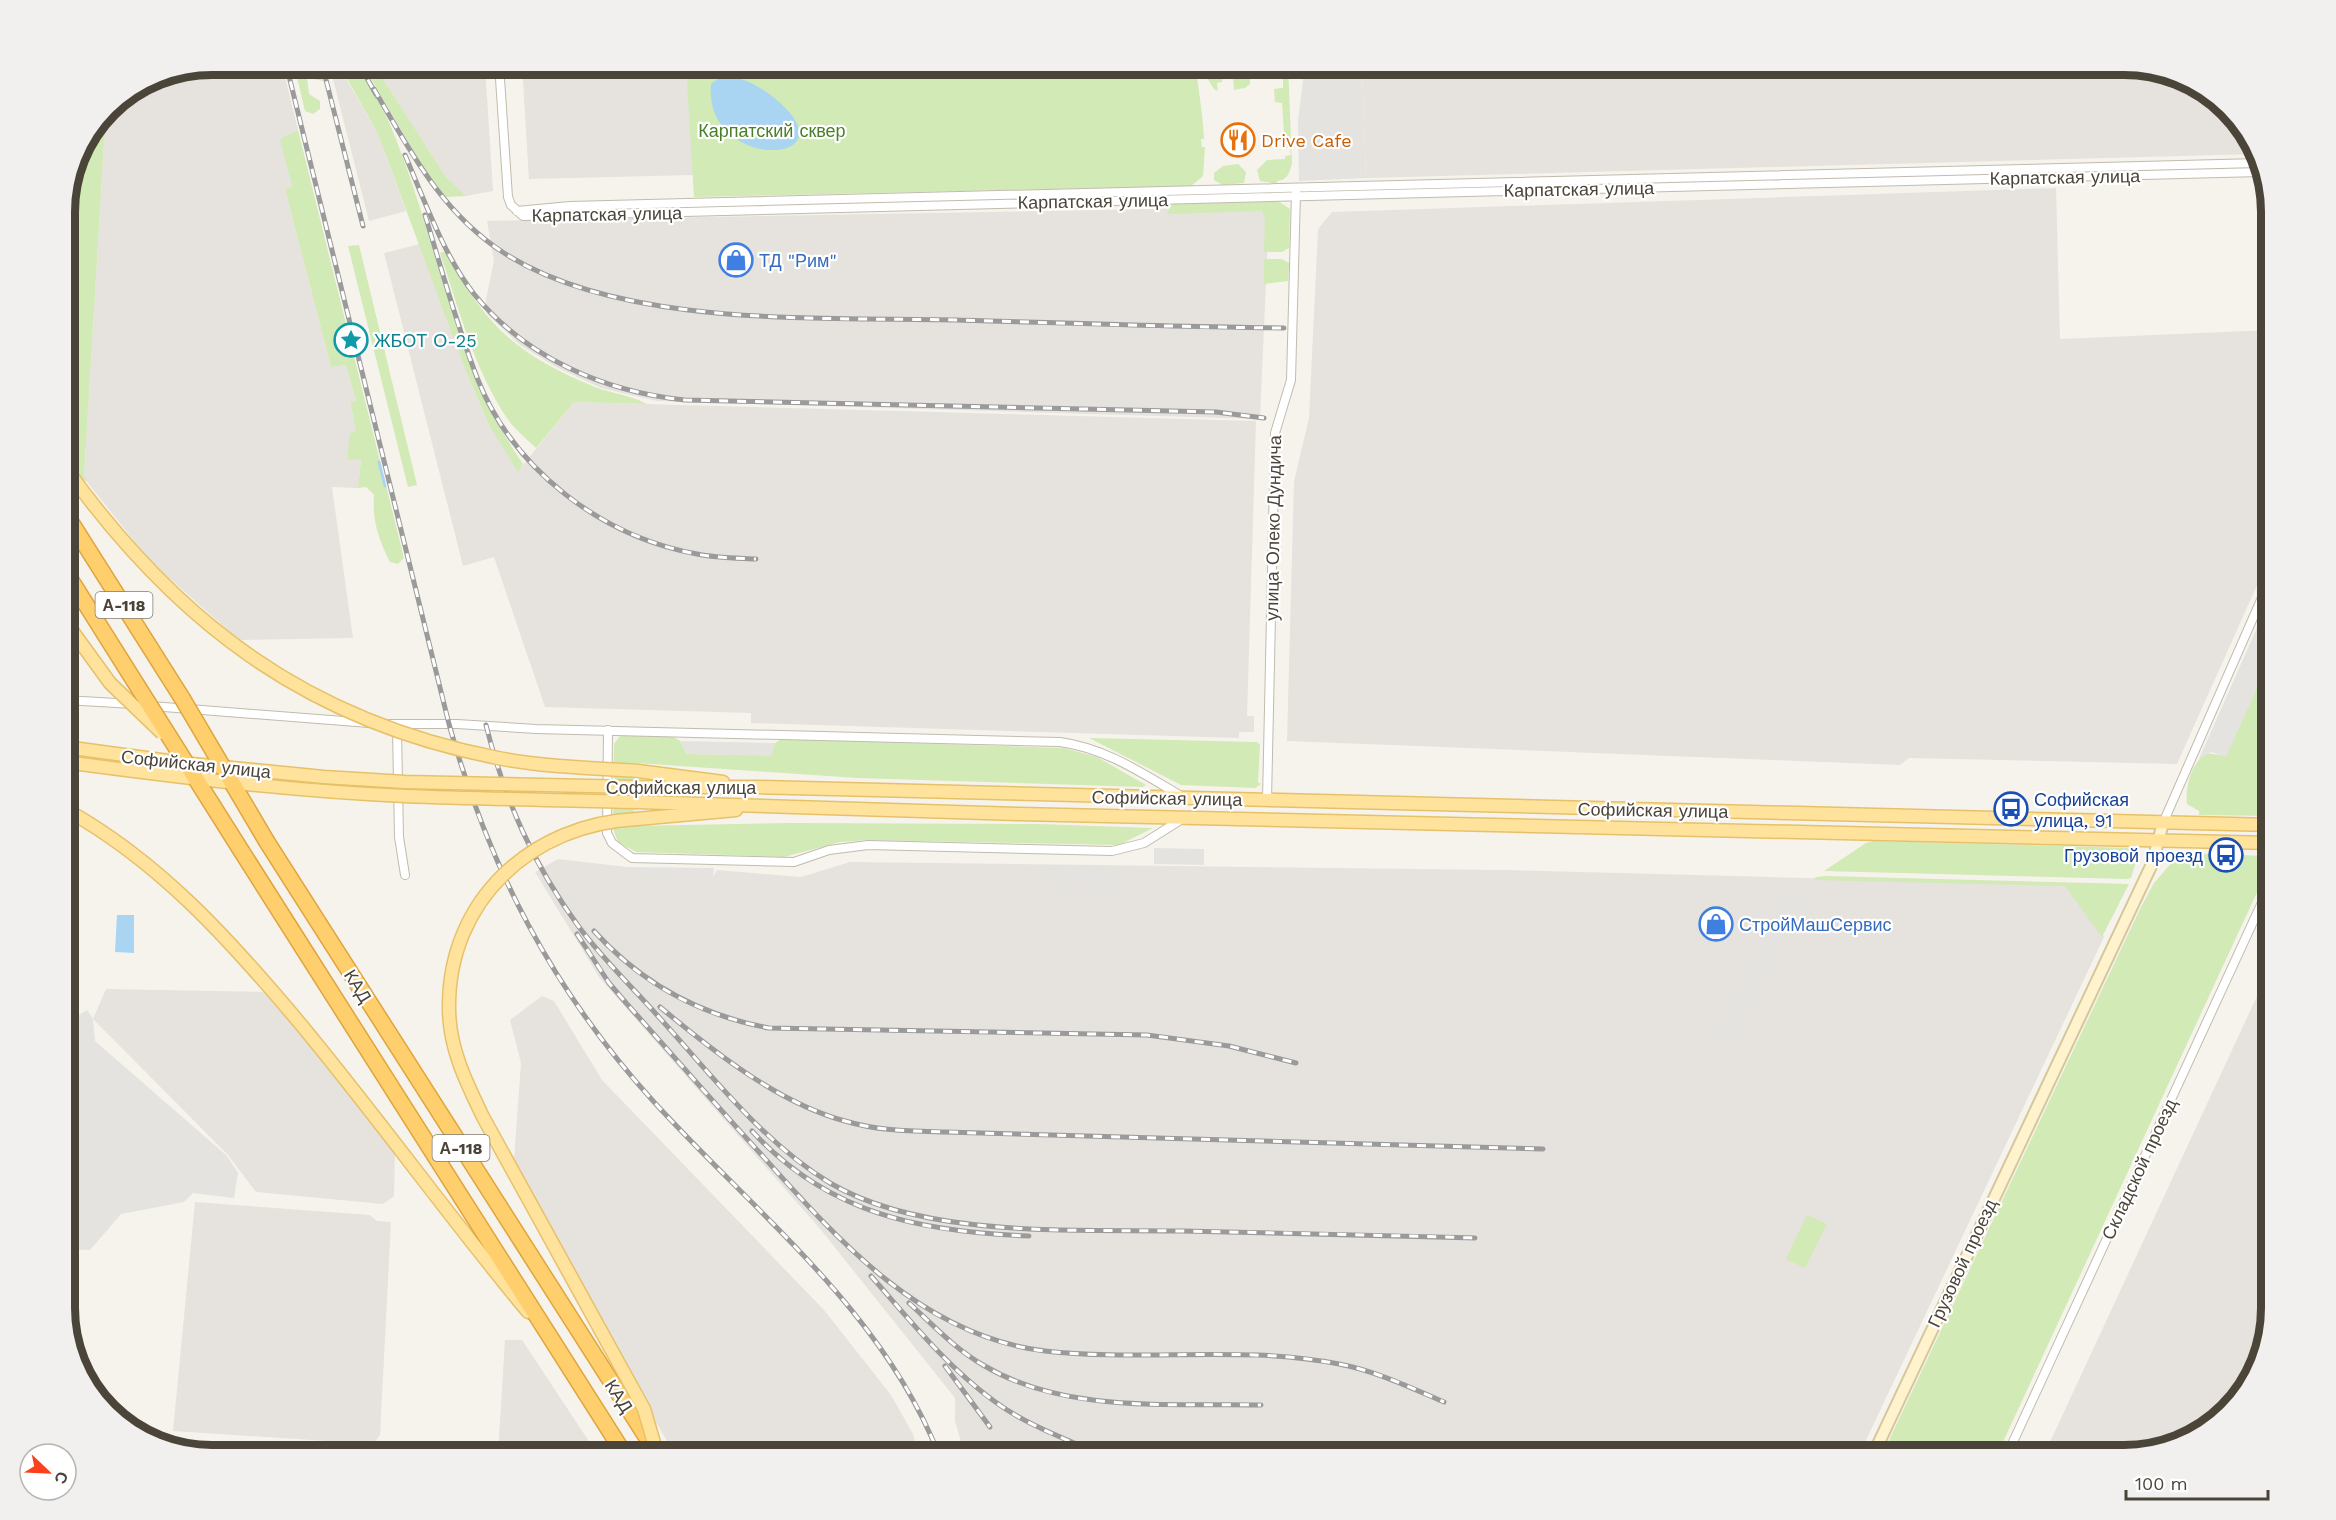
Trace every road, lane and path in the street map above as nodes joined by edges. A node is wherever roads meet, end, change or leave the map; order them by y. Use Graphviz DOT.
graph roads {
  1 [pos="500,75"];
  2 [pos="2252,163"];
  3 [pos="2255,172"];
  4 [pos="1296,192"];
  5 [pos="75,481"];
  6 [pos="75,529"];
  7 [pos="75,587"];
  8 [pos="2261,600"];
  9 [pos="75,635"];
  10 [pos="75,701"];
  11 [pos="397,724"];
  12 [pos="608,730"];
  13 [pos="167,738"];
  14 [pos="75,748"];
  15 [pos="75,763"];
  16 [pos="757,787"];
  17 [pos="1185,798"];
  18 [pos="1267,800"];
  19 [pos="755,807"];
  20 [pos="75,815"];
  21 [pos="1185,817"];
  22 [pos="2163,823"];
  23 [pos="2261,825"];
  24 [pos="2160,840"];
  25 [pos="2261,843"];
  26 [pos="405,874"];
  27 [pos="2261,905"];
  28 [pos="559,1350"];
  29 [pos="619,1445"];
  30 [pos="651,1445"];
  31 [pos="655,1445"];
  32 [pos="1878,1445"];
  33 [pos="2012,1445"];
  1 -- 4 [label="street, Карпатская улица"];
  2 -- 4 [label="street, Карпатская улица"];
  3 -- 4 [label="street, Карпатская улица"];
  4 -- 18 [label="street, улица Олеко Дундича"];
  5 -- 16 [label="main road, bridge"];
  6 -- 30 [label="highway, КАД / А-118, bridge"];
  7 -- 13 [label="highway, КАД / А-118, bridge"];
  8 -- 22 [label="street, Грузовой проезд"];
  9 -- 13 [label="main road, bridge"];
  10 -- 11 [label="street"];
  11 -- 12 [label="street"];
  11 -- 26 [label="street"];
  12 -- 17 [label="street"];
  12 -- 21 [label="street"];
  13 -- 28 [label="highway, КАД / А-118, bridge"];
  14 -- 16 [label="main road, Софийская улица, bridge"];
  15 -- 19 [label="main road, Софийская улица, bridge"];
  16 -- 17 [label="main road, Софийская улица"];
  17 -- 18 [label="main road, Софийская улица"];
  18 -- 22 [label="main road, Софийская улица"];
  19 -- 21 [label="main road, Софийская улица"];
  19 -- 31 [label="main road, bridge"];
  20 -- 28 [label="main road"];
  21 -- 24 [label="main road, Софийская улица"];
  22 -- 23 [label="main road, Софийская улица"];
  22 -- 24 [label="street, Грузовой проезд"];
  24 -- 25 [label="main road, Софийская улица"];
  24 -- 32 [label="street, Грузовой проезд"];
  27 -- 33 [label="street, Складской проезд"];
  28 -- 29 [label="highway, КАД / А-118"];
}
